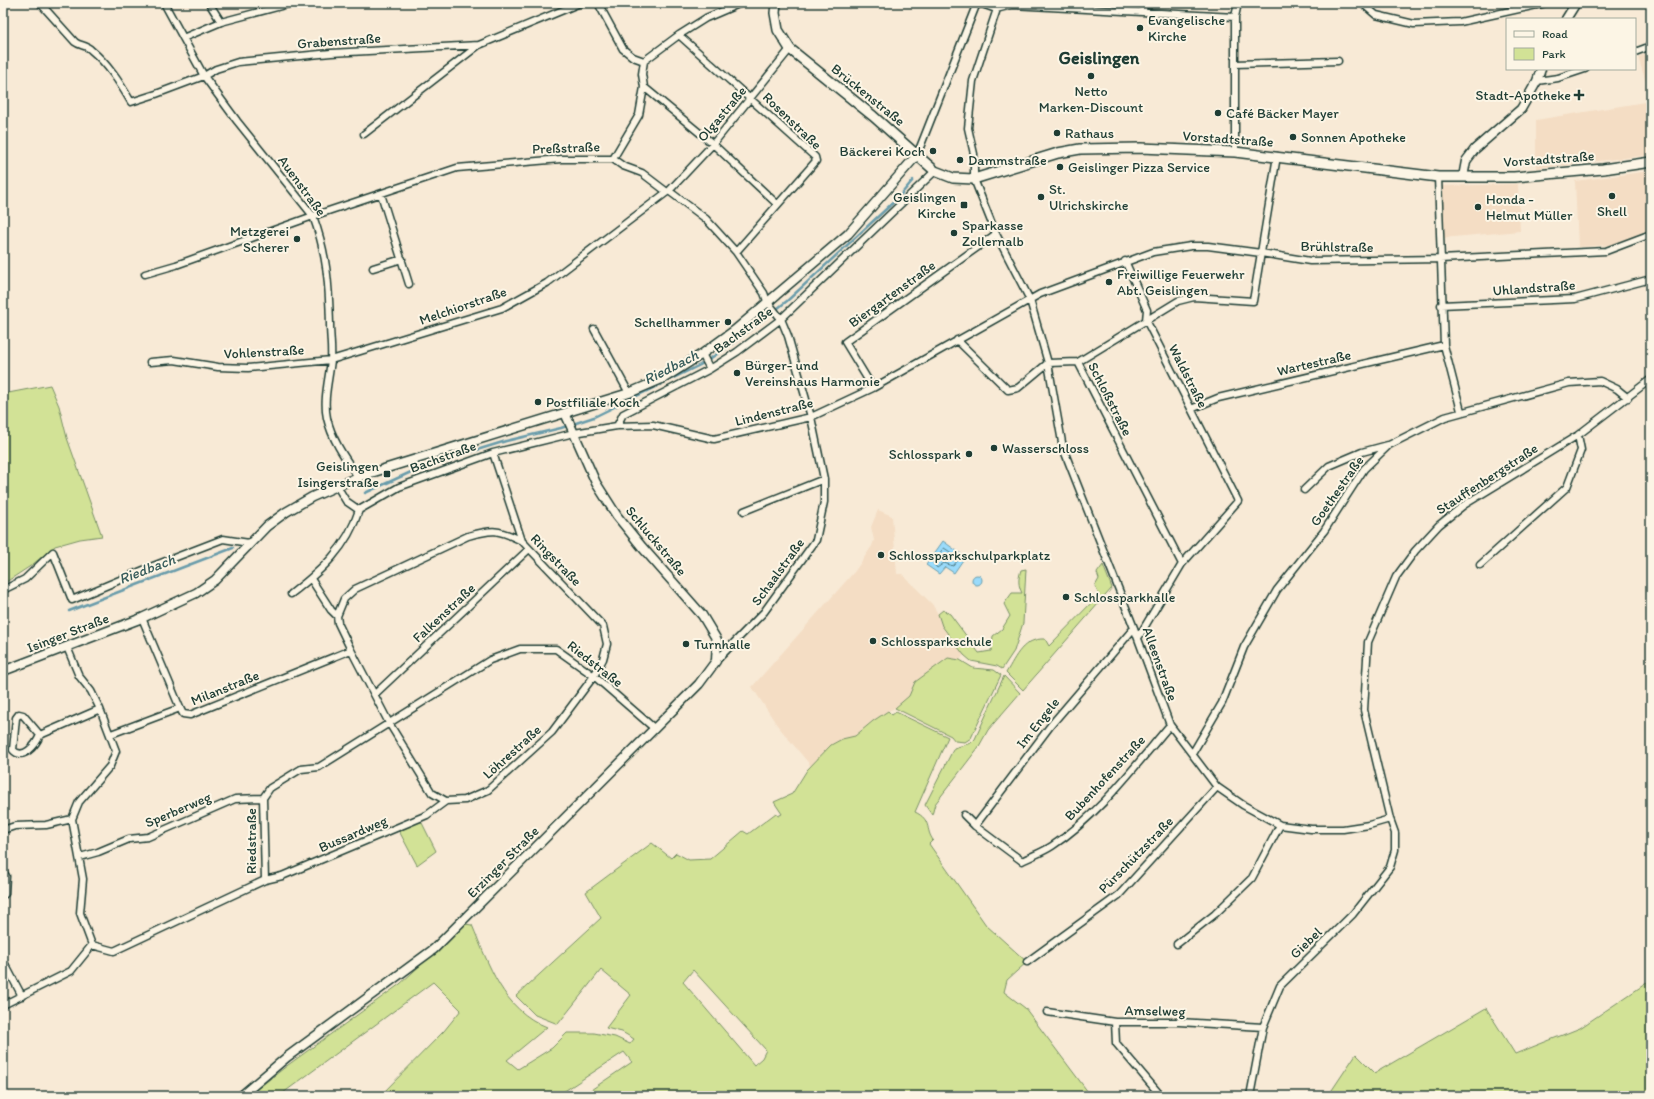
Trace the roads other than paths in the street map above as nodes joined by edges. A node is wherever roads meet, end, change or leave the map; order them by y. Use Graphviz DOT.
graph roads {
  1 [pos="40,3"];
  2 [pos="164,3"];
  3 [pos="209,3"];
  4 [pos="292,3"];
  5 [pos="580,3"];
  6 [pos="598,3"];
  7 [pos="741,3"];
  8 [pos="776,3"];
  9 [pos="978,3"];
  10 [pos="1144,3"];
  11 [pos="1238,3"];
  12 [pos="1362,3"];
  13 [pos="1576,3"];
  14 [pos="997,6"];
  15 [pos="1143,11"];
  16 [pos="1235,17"];
  17 [pos="1567,18"];
  18 [pos="221,22"];
  19 [pos="679,35"];
  20 [pos="183,38"];
  21 [pos="479,45"];
  22 [pos="1651,46"];
  23 [pos="790,49"];
  24 [pos="1636,52"];
  25 [pos="1338,60"];
  26 [pos="644,61"];
  27 [pos="1235,64"];
  28 [pos="1541,70"];
  29 [pos="1582,70"];
  30 [pos="204,76"];
  31 [pos="1537,81"];
  32 [pos="644,87"];
  33 [pos="751,99"];
  34 [pos="364,134"];
  35 [pos="713,144"];
  36 [pos="1235,152"];
  37 [pos="917,155"];
  38 [pos="1277,156"];
  39 [pos="613,159"];
  40 [pos="1651,162"];
  41 [pos="935,171"];
  42 [pos="1438,177"];
  43 [pos="1463,177"];
  44 [pos="974,180"];
  45 [pos="668,191"];
  46 [pos="381,194"];
  47 [pos="777,204"];
  48 [pos="313,216"];
  49 [pos="996,234"];
  50 [pos="1651,234"];
  51 [pos="736,252"];
  52 [pos="1262,253"];
  53 [pos="402,259"];
  54 [pos="1440,259"];
  55 [pos="1125,261"];
  56 [pos="373,268"];
  57 [pos="146,274"];
  58 [pos="1651,279"];
  59 [pos="409,284"];
  60 [pos="1030,300"];
  61 [pos="767,301"];
  62 [pos="1441,305"];
  63 [pos="773,308"];
  64 [pos="780,317"];
  65 [pos="1146,320"];
  66 [pos="594,329"];
  67 [pos="957,340"];
  68 [pos="1444,345"];
  69 [pos="703,356"];
  70 [pos="331,360"];
  71 [pos="150,362"];
  72 [pos="1078,362"];
  73 [pos="1048,363"];
  74 [pos="709,367"];
  75 [pos="1651,379"];
  76 [pos="873,388"];
  77 [pos="629,393"];
  78 [pos="1628,398"];
  79 [pos="1191,409"];
  80 [pos="1461,411"];
  81 [pos="566,416"];
  82 [pos="811,417"];
  83 [pos="617,426"];
  84 [pos="573,431"];
  85 [pos="1578,436"];
  86 [pos="1390,445"];
  87 [pos="493,453"];
  88 [pos="358,477"];
  89 [pos="824,479"];
  90 [pos="337,486"];
  91 [pos="1304,490"];
  92 [pos="359,510"];
  93 [pos="744,511"];
  94 [pos="522,541"];
  95 [pos="249,544"];
  96 [pos="529,549"];
  97 [pos="1182,564"];
  98 [pos="1480,565"];
  99 [pos="311,579"];
  100 [pos="3,590"];
  101 [pos="291,594"];
  102 [pos="337,616"];
  103 [pos="142,618"];
  104 [pos="1134,628"];
  105 [pos="1138,638"];
  106 [pos="67,647"];
  107 [pos="351,650"];
  108 [pos="716,661"];
  109 [pos="3,671"];
  110 [pos="594,676"];
  111 [pos="375,694"];
  112 [pos="180,708"];
  113 [pos="100,709"];
  114 [pos="389,723"];
  115 [pos="1170,725"];
  116 [pos="655,728"];
  117 [pos="111,734"];
  118 [pos="40,735"];
  119 [pos="1192,754"];
  120 [pos="1217,787"];
  121 [pos="263,798"];
  122 [pos="446,801"];
  123 [pos="964,816"];
  124 [pos="72,819"];
  125 [pos="1390,819"];
  126 [pos="1280,825"];
  127 [pos="975,826"];
  128 [pos="3,830"];
  129 [pos="80,857"];
  130 [pos="3,872"];
  131 [pos="264,880"];
  132 [pos="3,895"];
  133 [pos="1177,944"];
  134 [pos="92,945"];
  135 [pos="1028,962"];
  136 [pos="3,964"];
  137 [pos="22,996"];
  138 [pos="3,1005"];
  139 [pos="1047,1012"];
  140 [pos="1114,1022"];
  141 [pos="1263,1027"];
  142 [pos="240,1096"];
  143 [pos="1161,1096"];
  144 [pos="1250,1096"];
  1 -- 30 [label="street, Grabenstraße"];
  2 -- 20 [label="street, Auenstraße"];
  3 -- 18 [label="street"];
  4 -- 18 [label="street"];
  5 -- 21 [label="street, Grabenstraße"];
  6 -- 26 [label="street"];
  7 -- 19 [label="street"];
  8 -- 23 [label="main road, Brückenstraße"];
  9 -- 14 [label="street"];
  9 -- 37 [label="street"];
  10 -- 15 [label="street"];
  11 -- 16 [label="street"];
  12 -- 13 [label="street"];
  13 -- 17 [label="street"];
  14 -- 15 [label="street"];
  14 -- 44 [label="street"];
  15 -- 16 [label="street"];
  16 -- 27 [label="street"];
  18 -- 20 [label="street"];
  19 -- 26 [label="street"];
  19 -- 33 [label="street, Rosenstraße"];
  20 -- 30 [label="street, Auenstraße"];
  21 -- 30 [label="street, Grabenstraße"];
  21 -- 34 [label="street, Grabenstraße"];
  22 -- 24 [label="street"];
  23 -- 33 [label="street, Olgastraße"];
  23 -- 37 [label="main road, Brückenstraße"];
  25 -- 27 [label="street"];
  26 -- 32 [label="street"];
  27 -- 36 [label="street"];
  28 -- 31 [label="street"];
  29 -- 31 [label="street"];
  30 -- 48 [label="street, Auenstraße"];
  31 -- 43 [label="street"];
  32 -- 35 [label="street"];
  32 -- 39 [label="street"];
  33 -- 35 [label="street, Olgastraße"];
  33 -- 47 [label="street, Rosenstraße"];
  35 -- 45 [label="street, Olgastraße"];
  35 -- 47 [label="street"];
  36 -- 38 [label="main road, Vorstadtstraße"];
  36 -- 44 [label="main road, Vorstadtstraße"];
  37 -- 41 [label="main road, Brückenstraße"];
  37 -- 61 [label="street, Bachstraße"];
  38 -- 42 [label="main road, Vorstadtstraße"];
  38 -- 52 [label="street"];
  39 -- 45 [label="street, Preßstraße"];
  39 -- 46 [label="street, Preßstraße"];
  40 -- 43 [label="main road, Vorstadtstraße"];
  41 -- 44 [label="main road, Brückenstraße"];
  41 -- 64 [label="street, Bachstraße"];
  42 -- 43 [label="main road, Vorstadtstraße"];
  42 -- 54 [label="street"];
  44 -- 49 [label="street"];
  45 -- 51 [label="street, Preßstraße"];
  45 -- 70 [label="street, Melchiorstraße"];
  46 -- 48 [label="street, Preßstraße"];
  46 -- 53 [label="street"];
  47 -- 51 [label="street, Rosenstraße"];
  48 -- 57 [label="street, Preßstraße"];
  48 -- 70 [label="street, Auenstraße"];
  49 -- 60 [label="street"];
  49 -- 76 [label="street, Biergartenstraße"];
  50 -- 54 [label="street, Brühlstraße"];
  51 -- 61 [label="street, Preßstraße"];
  52 -- 54 [label="street, Brühlstraße"];
  52 -- 55 [label="street, Brühlstraße"];
  52 -- 65 [label="street"];
  53 -- 56 [label="street"];
  53 -- 59 [label="street"];
  54 -- 62 [label="street"];
  55 -- 60 [label="street, Brühlstraße"];
  55 -- 65 [label="street, Waldstraße"];
  58 -- 62 [label="street, Uhlandstraße"];
  60 -- 67 [label="street, Lindenstraße"];
  60 -- 73 [label="street"];
  61 -- 63 [label="street, Preßstraße"];
  61 -- 69 [label="street, Bachstraße"];
  62 -- 68 [label="street"];
  63 -- 64 [label="street, Schaalstraße"];
  64 -- 74 [label="street, Bachstraße"];
  64 -- 82 [label="street, Schaalstraße"];
  65 -- 72 [label="street"];
  65 -- 79 [label="street, Waldstraße"];
  66 -- 77 [label="street"];
  67 -- 73 [label="street"];
  67 -- 76 [label="street, Lindenstraße"];
  68 -- 79 [label="street, Wartestraße"];
  68 -- 80 [label="street"];
  69 -- 74 [label="street"];
  69 -- 77 [label="street, Bachstraße"];
  70 -- 71 [label="street, Vohlenstraße"];
  70 -- 88 [label="street, Auenstraße"];
  72 -- 73 [label="street, Schloßstraße"];
  72 -- 97 [label="street, Schloßstraße"];
  73 -- 104 [label="street, Alleenstraße"];
  74 -- 83 [label="street, Bachstraße"];
  75 -- 78 [label="street, Stauffenbergstraße"];
  76 -- 82 [label="street, Lindenstraße"];
  77 -- 81 [label="street, Bachstraße"];
  78 -- 80 [label="street, Goethestraße"];
  78 -- 85 [label="street, Stauffenbergstraße"];
  79 -- 97 [label="street, Waldstraße"];
  80 -- 86 [label="street, Goethestraße"];
  81 -- 84 [label="street, Schluckstraße"];
  81 -- 88 [label="street, Bachstraße"];
  82 -- 83 [label="street, Lindenstraße"];
  82 -- 89 [label="street, Schaalstraße"];
  83 -- 84 [label="street, Bachstraße"];
  84 -- 87 [label="street, Bachstraße"];
  84 -- 108 [label="street, Schluckstraße"];
  85 -- 98 [label="street"];
  85 -- 125 [label="street, Stauffenbergstraße"];
  86 -- 91 [label="street"];
  86 -- 119 [label="street, Goethestraße"];
  87 -- 92 [label="street, Bachstraße"];
  87 -- 94 [label="street"];
  88 -- 90 [label="street, Bachstraße"];
  89 -- 93 [label="street"];
  89 -- 108 [label="street, Schaalstraße"];
  90 -- 92 [label="street"];
  90 -- 95 [label="street, Bachstraße"];
  92 -- 99 [label="street"];
  94 -- 96 [label="street, Ringstraße"];
  94 -- 102 [label="street, Ringstraße"];
  95 -- 100 [label="street"];
  95 -- 103 [label="street, Isinger Straße"];
  96 -- 110 [label="street, Ringstraße"];
  96 -- 111 [label="street, Falkenstraße"];
  97 -- 105 [label="street"];
  99 -- 101 [label="street"];
  99 -- 102 [label="street"];
  102 -- 107 [label="street"];
  103 -- 106 [label="street, Isinger Straße"];
  103 -- 112 [label="street"];
  104 -- 105 [label="street, Alleenstraße"];
  104 -- 127 [label="street, Im Engele"];
  105 -- 115 [label="street, Alleenstraße"];
  106 -- 109 [label="street, Isinger Straße"];
  106 -- 113 [label="street"];
  107 -- 111 [label="street"];
  107 -- 112 [label="street, Milanstraße"];
  108 -- 116 [label="street, Erzinger Straße"];
  110 -- 114 [label="street, Riedstraße"];
  110 -- 116 [label="street, Riedstraße"];
  110 -- 122 [label="street, Löhrestraße"];
  111 -- 114 [label="street"];
  112 -- 117 [label="street, Milanstraße"];
  113 -- 117 [label="street"];
  113 -- 118 [label="street"];
  114 -- 121 [label="street, Riedstraße"];
  114 -- 122 [label="street"];
  115 -- 119 [label="street, Alleenstraße"];
  115 -- 127 [label="street, Bubenhofenstraße"];
  116 -- 142 [label="street, Erzinger Straße"];
  117 -- 124 [label="street"];
  118 -- 118 [label="street"];
  119 -- 120 [label="street, Alleenstraße"];
  120 -- 126 [label="street, Alleenstraße"];
  120 -- 135 [label="street, Pürschützstraße"];
  121 -- 129 [label="street, Sperberweg"];
  121 -- 131 [label="street, Riedstraße"];
  122 -- 131 [label="street, Bussardweg"];
  123 -- 127 [label="street"];
  124 -- 128 [label="street"];
  124 -- 129 [label="street"];
  125 -- 126 [label="street, Alleenstraße"];
  125 -- 141 [label="street, Giebel"];
  126 -- 133 [label="street"];
  129 -- 134 [label="street"];
  130 -- 132 [label="street"];
  131 -- 134 [label="street, Riedstraße"];
  134 -- 137 [label="street"];
  136 -- 137 [label="street"];
  137 -- 138 [label="street"];
  139 -- 140 [label="street, Amselweg"];
  140 -- 141 [label="street, Amselweg"];
  140 -- 143 [label="street"];
  141 -- 144 [label="street, Giebel"];
}
